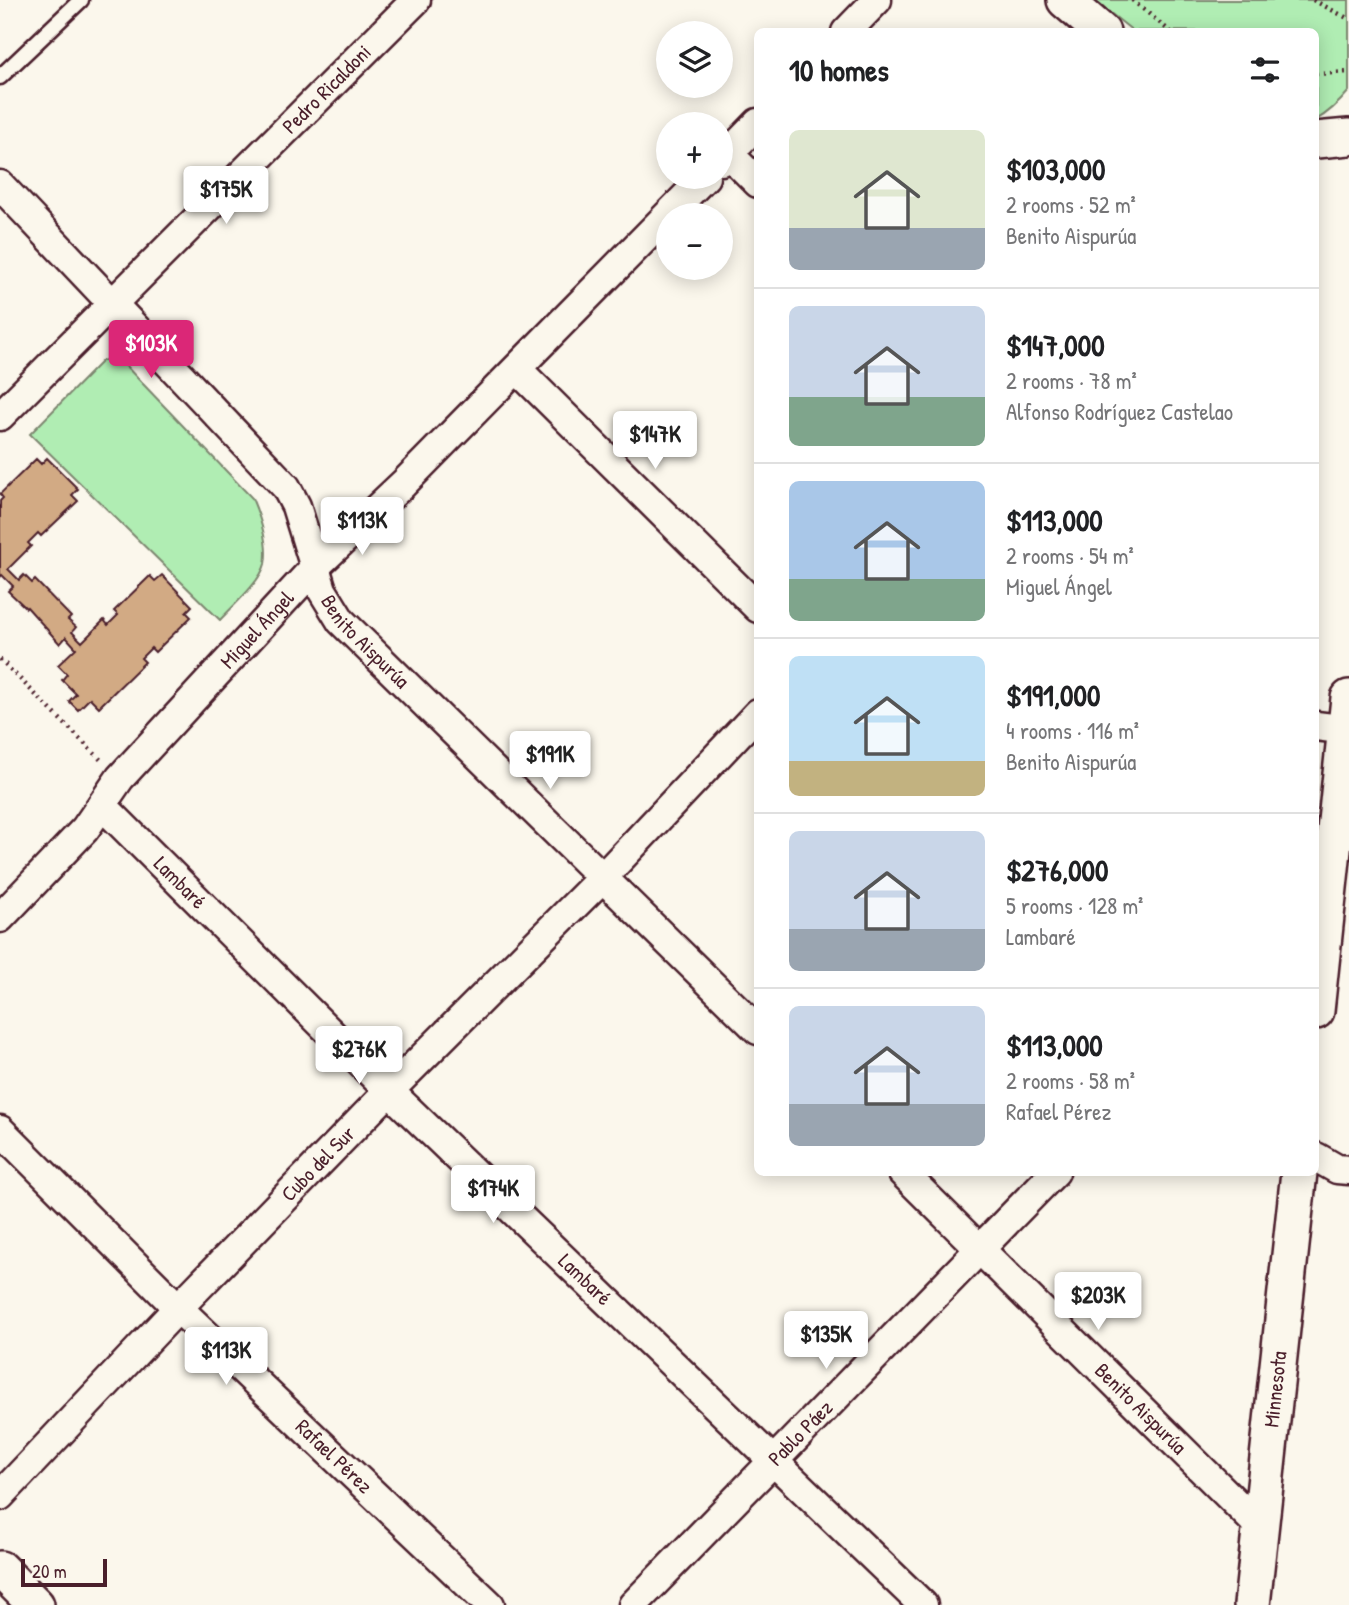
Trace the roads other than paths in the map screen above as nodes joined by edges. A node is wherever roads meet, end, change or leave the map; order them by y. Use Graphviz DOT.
graph roads {
  1 [pos="82,0"];
  2 [pos="416,0"];
  3 [pos="877,0"];
  4 [pos="1065,0"];
  5 [pos="850,28"];
  6 [pos="1097,28"];
  7 [pos="0,77"];
  8 [pos="754,127"];
  9 [pos="1349,137"];
  10 [pos="1319,140"];
  11 [pos="733,149"];
  12 [pos="733,163"];
  13 [pos="754,180"];
  14 [pos="0,185"];
  15 [pos="693,189"];
  16 [pos="113,304"];
  17 [pos="517,369"];
  18 [pos="0,416"];
  19 [pos="315,567"];
  20 [pos="754,604"];
  21 [pos="754,717"];
  22 [pos="1340,721"];
  23 [pos="102,804"];
  24 [pos="603,877"];
  25 [pos="0,918"];
  26 [pos="1319,975"];
  27 [pos="754,1026"];
  28 [pos="389,1091"];
  29 [pos="0,1130"];
  30 [pos="1319,1159"];
  31 [pos="1349,1170"];
  32 [pos="906,1176"];
  33 [pos="1051,1176"];
  34 [pos="1299,1176"];
  35 [pos="980,1249"];
  36 [pos="178,1308"];
  37 [pos="772,1461"];
  38 [pos="0,1496"];
  39 [pos="1260,1527"];
  40 [pos="0,1569"];
  41 [pos="36,1605"];
  42 [pos="490,1605"];
  43 [pos="633,1605"];
  44 [pos="923,1605"];
  45 [pos="1252,1605"];
  1 -- 7 [label="lane"];
  2 -- 16 [label="street, Pedro Ricaldoni"];
  3 -- 5 [label="street"];
  4 -- 6 [label="street"];
  8 -- 11 [label="street"];
  9 -- 10 [label="street"];
  12 -- 13 [label="street"];
  14 -- 16 [label="street, Benito Aispurúa"];
  15 -- 17 [label="street, Miguel Ángel"];
  16 -- 18 [label="street, Pedro Ricaldoni"];
  16 -- 19 [label="street, Benito Aispurúa"];
  17 -- 19 [label="street, Miguel Ángel"];
  17 -- 20 [label="street"];
  19 -- 23 [label="street, Miguel Ángel"];
  19 -- 24 [label="street, Benito Aispurúa"];
  21 -- 24 [label="street, Cubo del Sur"];
  22 -- 26 [label="street"];
  23 -- 25 [label="street, Miguel Ángel"];
  23 -- 28 [label="street, Lambaré"];
  24 -- 27 [label="street, Benito Aispurúa"];
  24 -- 28 [label="street, Cubo del Sur"];
  28 -- 36 [label="street, Cubo del Sur"];
  28 -- 37 [label="street, Lambaré"];
  29 -- 36 [label="street, Rafael Pérez"];
  30 -- 31 [label="street"];
  32 -- 35 [label="street, Benito Aispurúa"];
  33 -- 35 [label="street, Pablo Páez"];
  34 -- 39 [label="street, Minnesota"];
  35 -- 37 [label="street, Pablo Páez"];
  35 -- 39 [label="street, Benito Aispurúa"];
  36 -- 38 [label="street, Cubo del Sur"];
  36 -- 42 [label="street, Rafael Pérez"];
  37 -- 43 [label="street, Pablo Páez"];
  37 -- 44 [label="street, Lambaré"];
  39 -- 45 [label="street, Minnesota"];
  40 -- 41 [label="street"];
}
